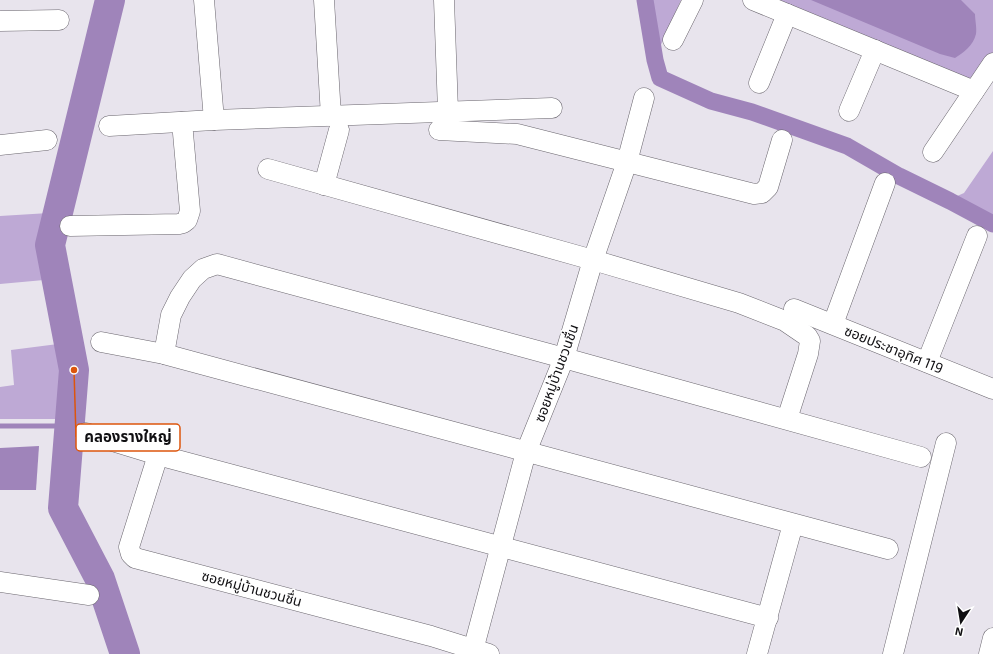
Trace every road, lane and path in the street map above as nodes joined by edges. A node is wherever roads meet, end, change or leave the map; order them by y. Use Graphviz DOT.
graph roads {
  1 [pos="204,0"];
  2 [pos="324,0"];
  3 [pos="444,0"];
  4 [pos="693,0"];
  5 [pos="753,0"];
  6 [pos="787,14"];
  7 [pos="59,20"];
  8 [pos="0,22"];
  9 [pos="673,40"];
  10 [pos="876,50"];
  11 [pos="993,63"];
  12 [pos="759,83"];
  13 [pos="974,91"];
  14 [pos="644,98"];
  15 [pos="552,108"];
  16 [pos="448,111"];
  17 [pos="849,111"];
  18 [pos="214,120"];
  19 [pos="182,122"];
  20 [pos="335,123"];
  21 [pos="109,126"];
  22 [pos="439,130"];
  23 [pos="47,140"];
  24 [pos="782,140"];
  25 [pos="0,145"];
  26 [pos="933,152"];
  27 [pos="627,162"];
  28 [pos="268,169"];
  29 [pos="885,183"];
  30 [pos="324,185"];
  31 [pos="70,226"];
  32 [pos="977,236"];
  33 [pos="593,260"];
  34 [pos="794,309"];
  35 [pos="833,324"];
  36 [pos="101,342"];
  37 [pos="164,354"];
  38 [pos="564,358"];
  39 [pos="927,362"];
  40 [pos="993,389"];
  41 [pos="787,419"];
  42 [pos="86,433"];
  43 [pos="946,443"];
  44 [pos="526,452"];
  45 [pos="158,455"];
  46 [pos="920,457"];
  47 [pos="793,524"];
  48 [pos="500,547"];
  49 [pos="888,548"];
  50 [pos="0,582"];
  51 [pos="89,595"];
  52 [pos="768,618"];
  53 [pos="993,638"];
  54 [pos="478,652"];
  55 [pos="757,654"];
  56 [pos="893,654"];
  57 [pos="989,654"];
  1 -- 18 [label="street"];
  2 -- 20 [label="street"];
  3 -- 16 [label="street"];
  4 -- 9 [label="street"];
  5 -- 6 [label="street"];
  6 -- 10 [label="street"];
  6 -- 12 [label="street"];
  7 -- 8 [label="street"];
  10 -- 13 [label="street"];
  10 -- 17 [label="street"];
  11 -- 13 [label="street"];
  13 -- 26 [label="street"];
  14 -- 27 [label="street, ซอยหมู่บ้านชวนชื่น"];
  15 -- 16 [label="street"];
  16 -- 20 [label="street"];
  18 -- 19 [label="street"];
  18 -- 20 [label="street"];
  19 -- 21 [label="street"];
  19 -- 31 [label="street"];
  20 -- 30 [label="street"];
  22 -- 27 [label="street"];
  23 -- 25 [label="street"];
  24 -- 27 [label="street"];
  27 -- 33 [label="street, ซอยหมู่บ้านชวนชื่น"];
  28 -- 30 [label="street"];
  29 -- 35 [label="street"];
  30 -- 33 [label="street"];
  32 -- 39 [label="street"];
  33 -- 38 [label="street, ซอยหมู่บ้านชวนชื่น"];
  33 -- 41 [label="street"];
  34 -- 35 [label="street, ซอยประชาอุทิศ 119"];
  35 -- 39 [label="street, ซอยประชาอุทิศ 119"];
  36 -- 37 [label="street"];
  37 -- 38 [label="street"];
  37 -- 44 [label="street"];
  38 -- 41 [label="street"];
  38 -- 44 [label="street, ซอยหมู่บ้านชวนชื่น"];
  39 -- 40 [label="street, ซอยประชาอุทิศ 119"];
  41 -- 46 [label="street"];
  42 -- 45 [label="street"];
  43 -- 56 [label="street"];
  44 -- 47 [label="street"];
  44 -- 48 [label="street, ซอยหมู่บ้านชวนชื่น"];
  45 -- 48 [label="street"];
  45 -- 54 [label="street, ซอยหมู่บ้านชวนชื่น"];
  47 -- 49 [label="street"];
  47 -- 52 [label="street"];
  48 -- 52 [label="street"];
  48 -- 54 [label="street, ซอยหมู่บ้านชวนชื่น"];
  50 -- 51 [label="street"];
  52 -- 55 [label="street"];
  53 -- 57 [label="street"];
}
